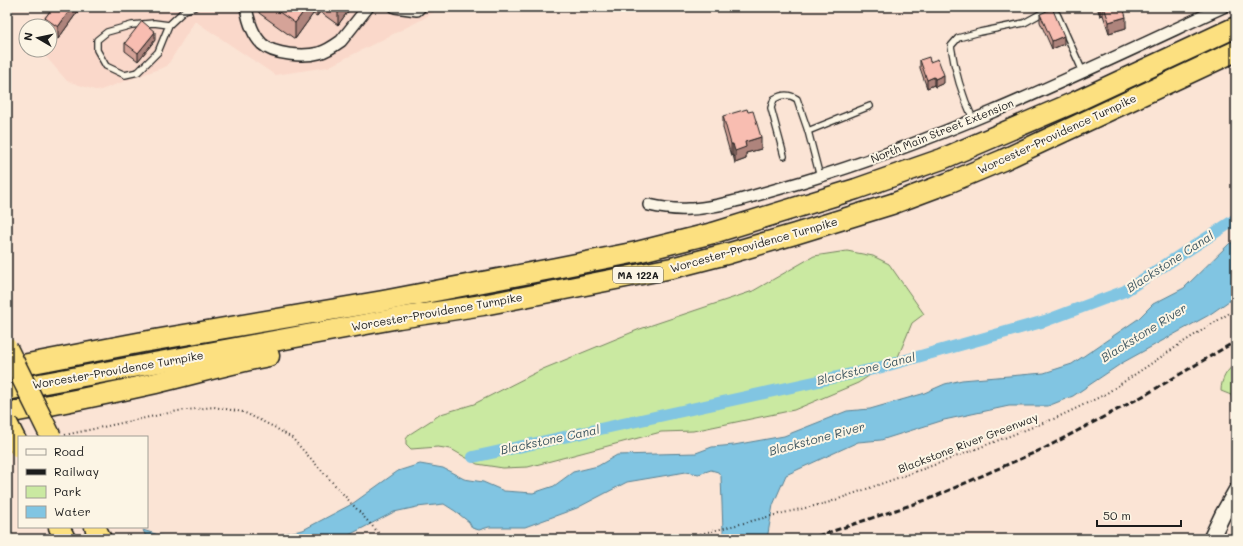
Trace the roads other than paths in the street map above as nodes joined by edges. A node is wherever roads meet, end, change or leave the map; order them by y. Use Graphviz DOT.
graph roads {
  1 [pos="195,7"];
  2 [pos="246,7"];
  3 [pos="368,7"];
  4 [pos="395,7"];
  5 [pos="420,7"];
  6 [pos="1223,7"];
  7 [pos="169,25"];
  8 [pos="1236,27"];
  9 [pos="1236,51"];
  10 [pos="1083,72"];
  11 [pos="870,106"];
  12 [pos="973,119"];
  13 [pos="808,131"];
  14 [pos="784,156"];
  15 [pos="820,177"];
  16 [pos="649,205"];
  17 [pos="483,305"];
  18 [pos="7,348"];
  19 [pos="7,368"];
  20 [pos="7,390"];
  21 [pos="7,413"];
  22 [pos="7,423"];
  23 [pos="57,436"];
  24 [pos="18,445"];
  25 [pos="1236,491"];
  26 [pos="60,528"];
  27 [pos="96,528"];
  28 [pos="65,539"];
  29 [pos="101,539"];
  30 [pos="1211,539"];
  1 -- 7 [label="lane"];
  2 -- 3 [label="street"];
  4 -- 5 [label="street"];
  6 -- 10 [label="street, North Main Street Extension"];
  7 -- 7 [label="lane"];
  8 -- 19 [label="highway, Worcester-Providence Turnpike / MA 122A"];
  9 -- 17 [label="highway, Worcester-Providence Turnpike / MA 122A"];
  10 -- 12 [label="street, North Main Street Extension"];
  10 -- 12 [label="lane"];
  11 -- 13 [label="lane"];
  12 -- 15 [label="street, North Main Street Extension"];
  13 -- 14 [label="lane"];
  13 -- 15 [label="lane"];
  15 -- 16 [label="street, North Main Street Extension"];
  17 -- 20 [label="highway, Worcester-Providence Turnpike / MA 122A"];
  17 -- 21 [label="highway"];
  18 -- 23 [label="highway, bridge"];
  22 -- 24 [label="highway, bridge"];
  25 -- 30 [label="street"];
  26 -- 28 [label="highway"];
  27 -- 29 [label="highway"];
}
